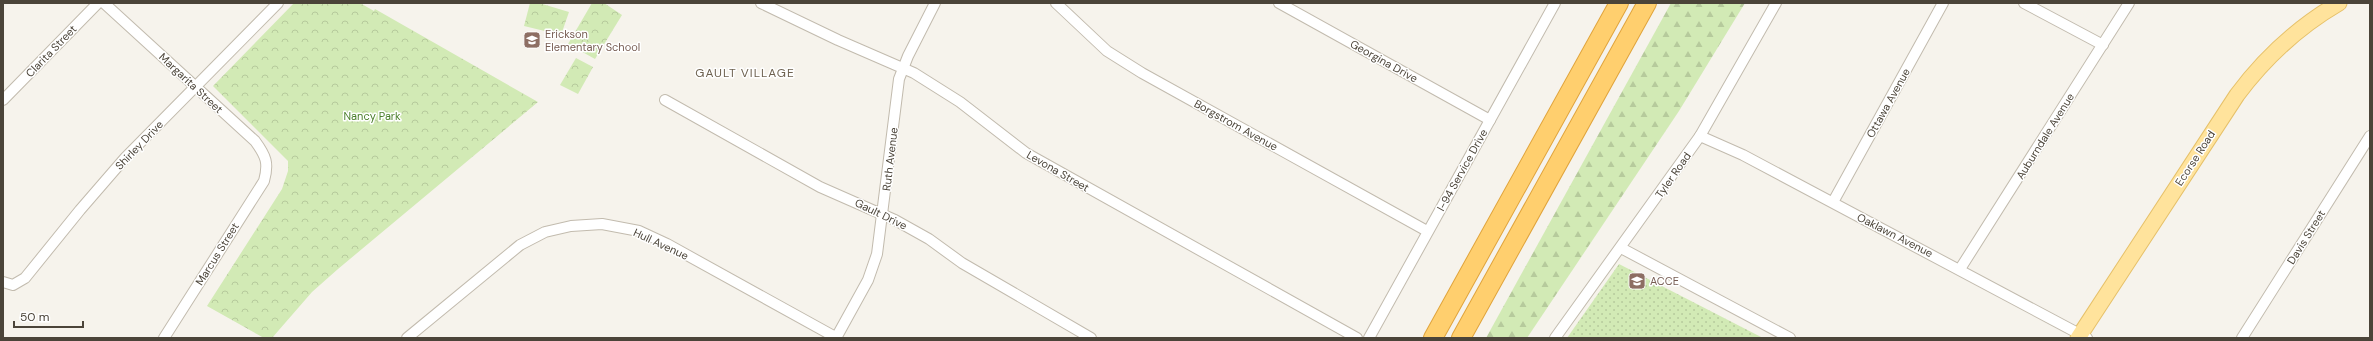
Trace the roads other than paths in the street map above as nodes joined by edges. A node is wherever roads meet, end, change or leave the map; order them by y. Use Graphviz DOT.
graph roads {
  1 [pos="98,3"];
  2 [pos="104,3"];
  3 [pos="278,3"];
  4 [pos="761,3"];
  5 [pos="935,3"];
  6 [pos="1056,3"];
  7 [pos="1278,3"];
  8 [pos="1619,3"];
  9 [pos="1647,3"];
  10 [pos="1776,3"];
  11 [pos="1943,3"];
  12 [pos="2024,3"];
  13 [pos="2129,3"];
  14 [pos="2340,3"];
  15 [pos="1550,5"];
  16 [pos="2103,45"];
  17 [pos="903,68"];
  18 [pos="195,87"];
  19 [pos="3,100"];
  20 [pos="665,100"];
  21 [pos="1490,120"];
  22 [pos="1700,136"];
  23 [pos="2370,136"];
  24 [pos="267,168"];
  25 [pos="1833,202"];
  26 [pos="883,214"];
  27 [pos="1427,231"];
  28 [pos="1621,248"];
  29 [pos="1960,269"];
  30 [pos="3,282"];
  31 [pos="2082,337"];
  32 [pos="164,338"];
  33 [pos="407,338"];
  34 [pos="836,338"];
  35 [pos="1091,338"];
  36 [pos="1357,338"];
  37 [pos="1369,338"];
  38 [pos="1433,338"];
  39 [pos="1461,338"];
  40 [pos="1555,338"];
  41 [pos="1790,338"];
  42 [pos="2242,338"];
  1 -- 19 [label="street, Clarita Street"];
  2 -- 18 [label="street, Margarita Street"];
  3 -- 18 [label="street, Shirley Drive"];
  4 -- 17 [label="street, Levona Street"];
  5 -- 17 [label="street, Ruth Avenue"];
  6 -- 27 [label="street, Borgstrom Avenue"];
  7 -- 21 [label="street, Georgina Drive"];
  8 -- 38 [label="highway"];
  9 -- 39 [label="highway"];
  10 -- 22 [label="street, Tyler Road"];
  11 -- 25 [label="street, Ottawa Avenue"];
  12 -- 16 [label="street"];
  13 -- 16 [label="street, Auburndale Avenue"];
  14 -- 31 [label="main road, Ecorse Road"];
  15 -- 21 [label="street, I-94 Service Drive"];
  16 -- 29 [label="street, Auburndale Avenue"];
  17 -- 26 [label="street, Ruth Avenue"];
  17 -- 36 [label="street, Levona Street"];
  18 -- 24 [label="street, Margarita Street"];
  18 -- 30 [label="street, Shirley Drive"];
  20 -- 26 [label="street, Gault Drive"];
  21 -- 27 [label="street, I-94 Service Drive"];
  22 -- 25 [label="street, Oaklawn Avenue"];
  22 -- 28 [label="street, Tyler Road"];
  23 -- 42 [label="street, Davis Street"];
  24 -- 32 [label="street, Marcus Street"];
  25 -- 29 [label="street, Oaklawn Avenue"];
  26 -- 34 [label="street, Ruth Avenue"];
  26 -- 35 [label="street, Gault Drive"];
  27 -- 37 [label="street, I-94 Service Drive"];
  28 -- 40 [label="street, Tyler Road"];
  28 -- 41 [label="street"];
  29 -- 31 [label="street, Oaklawn Avenue"];
  33 -- 34 [label="street, Hull Avenue"];
}
